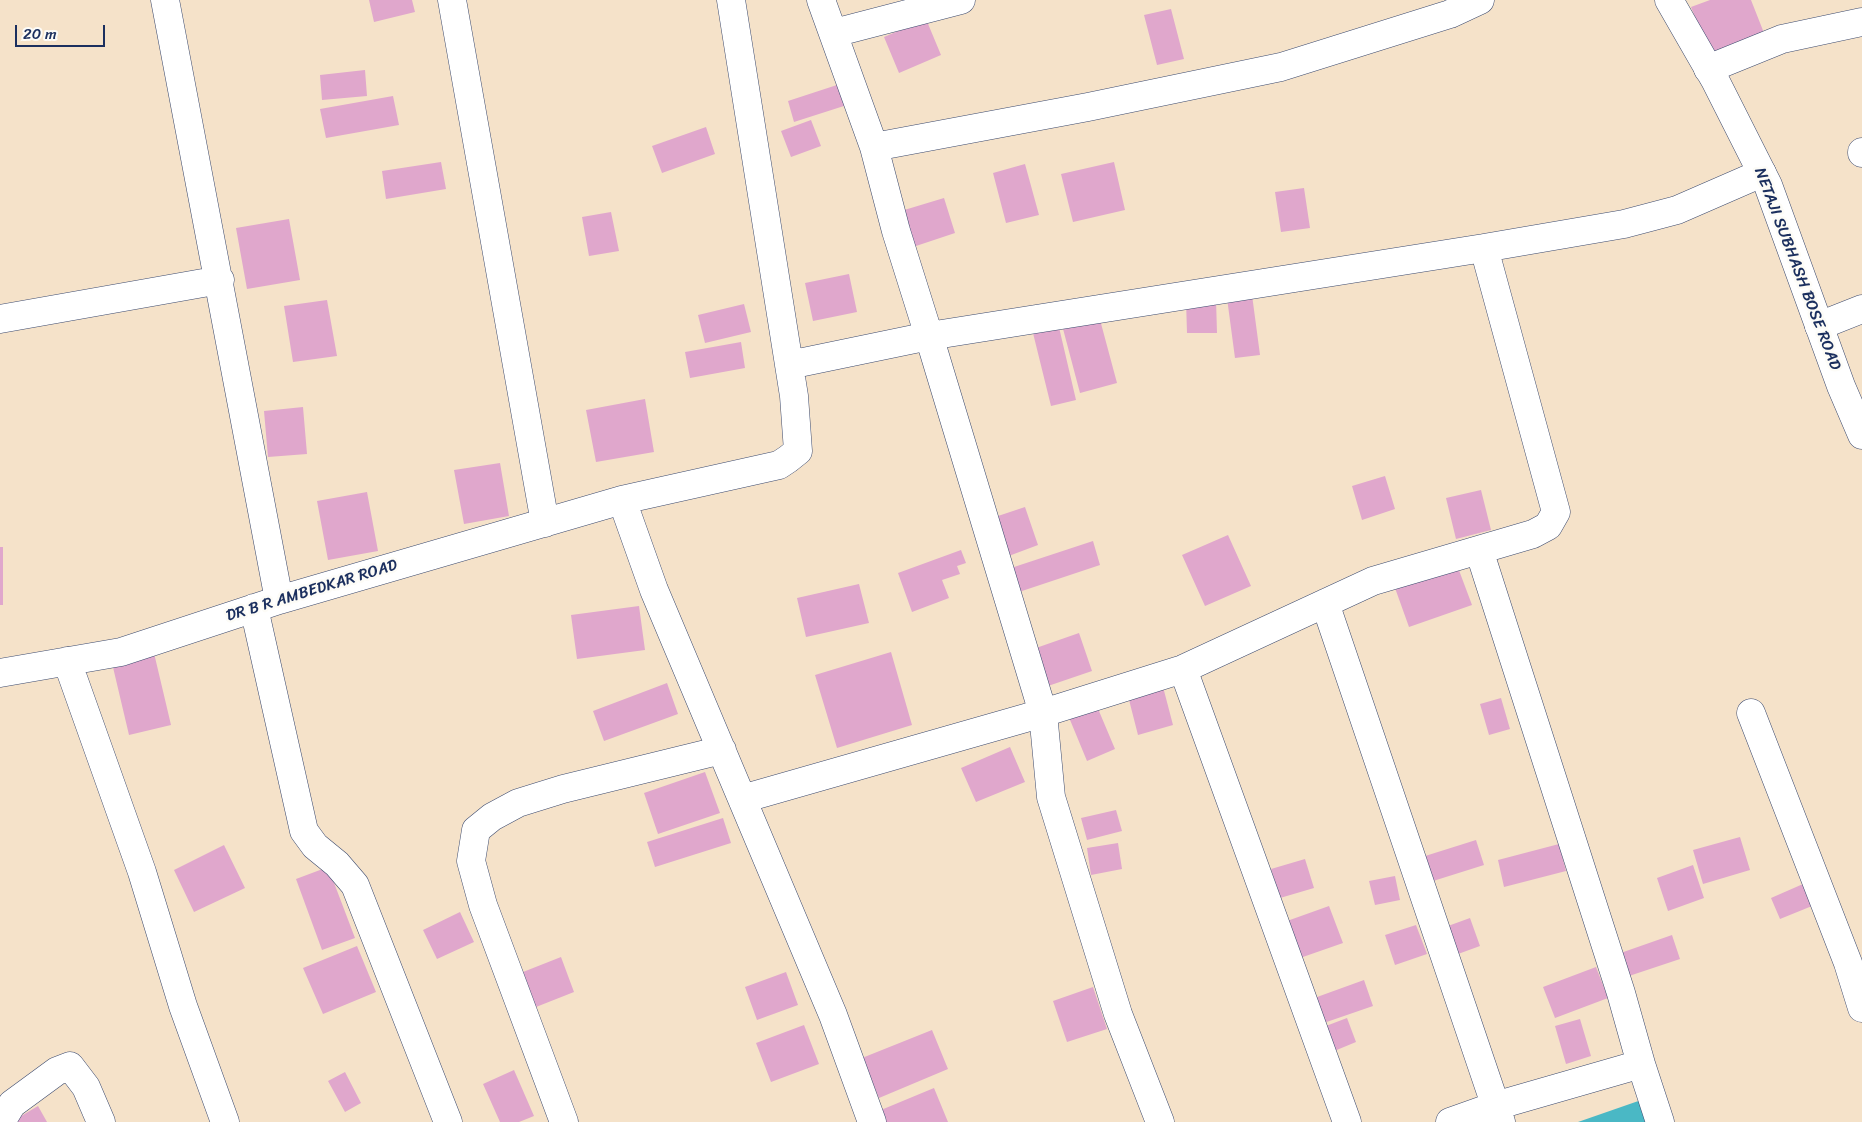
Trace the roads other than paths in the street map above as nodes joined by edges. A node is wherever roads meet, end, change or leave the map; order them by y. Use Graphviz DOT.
graph roads {
  1 [pos="165,0"];
  2 [pos="452,0"];
  3 [pos="732,0"];
  4 [pos="821,0"];
  5 [pos="961,0"];
  6 [pos="1480,0"];
  7 [pos="1669,0"];
  8 [pos="1862,22"];
  9 [pos="834,33"];
  10 [pos="1708,69"];
  11 [pos="874,147"];
  12 [pos="1762,173"];
  13 [pos="1484,248"];
  14 [pos="220,280"];
  15 [pos="1862,309"];
  16 [pos="0,319"];
  17 [pos="1819,326"];
  18 [pos="930,336"];
  19 [pos="789,364"];
  20 [pos="1862,435"];
  21 [pos="622,500"];
  22 [pos="545,523"];
  23 [pos="1479,550"];
  24 [pos="1325,603"];
  25 [pos="267,604"];
  26 [pos="67,661"];
  27 [pos="1183,669"];
  28 [pos="0,673"];
  29 [pos="1043,713"];
  30 [pos="1751,713"];
  31 [pos="722,750"];
  32 [pos="742,800"];
  33 [pos="1855,960"];
  34 [pos="1862,1008"];
  35 [pos="1640,1064"];
  36 [pos="1498,1114"];
  37 [pos="1,1122"];
  38 [pos="101,1122"];
  39 [pos="225,1122"];
  40 [pos="448,1122"];
  41 [pos="564,1122"];
  42 [pos="872,1122"];
  43 [pos="1160,1122"];
  44 [pos="1347,1122"];
  45 [pos="1450,1122"];
  46 [pos="1660,1122"];
  1 -- 14 [label="street"];
  2 -- 22 [label="street"];
  3 -- 19 [label="street"];
  4 -- 9 [label="street"];
  5 -- 9 [label="street"];
  6 -- 11 [label="street"];
  7 -- 10 [label="street, NETAJI SUBHASH BOSE ROAD"];
  8 -- 10 [label="street"];
  9 -- 11 [label="street"];
  10 -- 12 [label="street, NETAJI SUBHASH BOSE ROAD"];
  11 -- 18 [label="street"];
  12 -- 13 [label="street"];
  12 -- 17 [label="street, NETAJI SUBHASH BOSE ROAD"];
  13 -- 18 [label="street"];
  13 -- 23 [label="street"];
  14 -- 16 [label="street"];
  14 -- 25 [label="street"];
  15 -- 17 [label="street"];
  17 -- 20 [label="street, NETAJI SUBHASH BOSE ROAD"];
  18 -- 19 [label="street"];
  18 -- 29 [label="street"];
  19 -- 21 [label="street, DR B R AMBEDKAR ROAD"];
  21 -- 22 [label="street, DR B R AMBEDKAR ROAD"];
  21 -- 31 [label="street"];
  22 -- 25 [label="street, DR B R AMBEDKAR ROAD"];
  23 -- 24 [label="street"];
  23 -- 35 [label="street"];
  24 -- 27 [label="street"];
  24 -- 36 [label="street"];
  25 -- 26 [label="street, DR B R AMBEDKAR ROAD"];
  25 -- 40 [label="street"];
  26 -- 28 [label="street, DR B R AMBEDKAR ROAD"];
  26 -- 39 [label="street"];
  27 -- 29 [label="street"];
  27 -- 44 [label="street"];
  29 -- 32 [label="street"];
  29 -- 43 [label="street"];
  30 -- 33 [label="street"];
  31 -- 32 [label="street"];
  31 -- 41 [label="street"];
  32 -- 42 [label="street"];
  33 -- 34 [label="street"];
  35 -- 36 [label="street"];
  35 -- 46 [label="street"];
  36 -- 45 [label="street"];
  37 -- 38 [label="street"];
}
